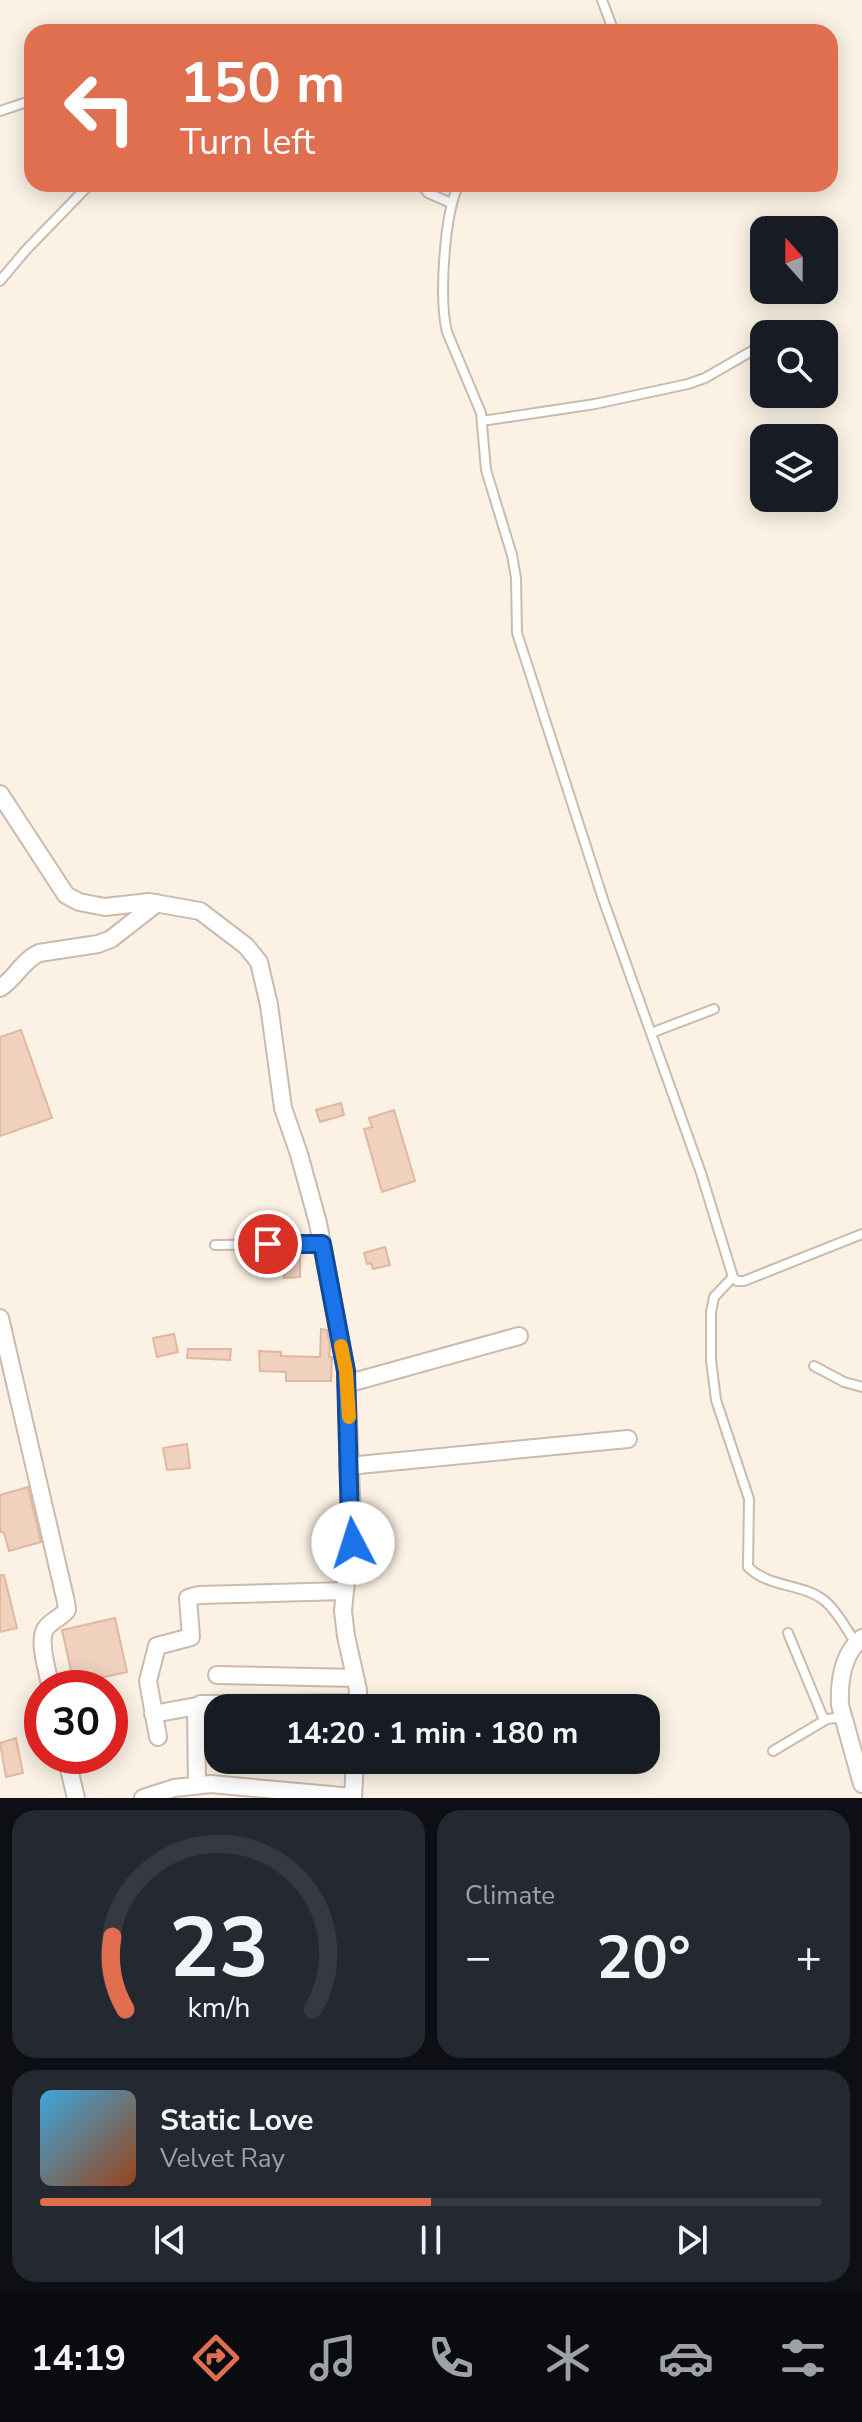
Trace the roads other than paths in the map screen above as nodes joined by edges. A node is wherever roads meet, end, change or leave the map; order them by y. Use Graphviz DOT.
graph roads {
  1 [pos="602,0"];
  2 [pos="611,24"];
  3 [pos="24,103"];
  4 [pos="0,111"];
  5 [pos="82,192"];
  6 [pos="427,192"];
  7 [pos="456,192"];
  8 [pos="451,203"];
  9 [pos="0,281"];
  10 [pos="750,352"];
  11 [pos="482,421"];
  12 [pos="0,794"];
  13 [pos="157,903"];
  14 [pos="0,988"];
  15 [pos="714,1009"];
  16 [pos="651,1033"];
  17 [pos="862,1234"];
  18 [pos="322,1244"];
  19 [pos="215,1245"];
  20 [pos="733,1277"];
  21 [pos="0,1318"];
  22 [pos="519,1336"];
  23 [pos="814,1366"];
  24 [pos="346,1384"];
  25 [pos="862,1387"];
  26 [pos="628,1439"];
  27 [pos="348,1466"];
  28 [pos="345,1591"];
  29 [pos="788,1633"];
  30 [pos="859,1640"];
  31 [pos="47,1670"];
  32 [pos="217,1675"];
  33 [pos="355,1678"];
  34 [pos="357,1694"];
  35 [pos="204,1703"];
  36 [pos="197,1706"];
  37 [pos="153,1714"];
  38 [pos="844,1717"];
  39 [pos="824,1720"];
  40 [pos="158,1737"];
  41 [pos="773,1751"];
  42 [pos="70,1774"];
  43 [pos="354,1774"];
  44 [pos="862,1784"];
  45 [pos="197,1785"];
  46 [pos="353,1797"];
  47 [pos="76,1798"];
  48 [pos="143,1798"];
  1 -- 2 [label="lane"];
  3 -- 4 [label="lane"];
  5 -- 9 [label="lane"];
  6 -- 8 [label="lane"];
  7 -- 8 [label="lane"];
  8 -- 11 [label="lane"];
  10 -- 11 [label="lane"];
  11 -- 16 [label="lane"];
  12 -- 13 [label="street"];
  13 -- 14 [label="street"];
  13 -- 18 [label="street"];
  15 -- 16 [label="lane"];
  16 -- 20 [label="lane"];
  17 -- 20 [label="lane"];
  18 -- 19 [label="lane"];
  18 -- 24 [label="street"];
  20 -- 30 [label="lane"];
  21 -- 31 [label="street"];
  22 -- 24 [label="street"];
  23 -- 25 [label="lane"];
  24 -- 27 [label="street"];
  26 -- 27 [label="street"];
  27 -- 28 [label="street"];
  28 -- 33 [label="street"];
  28 -- 37 [label="street"];
  29 -- 39 [label="lane"];
  30 -- 38 [label="street"];
  32 -- 33 [label="street"];
  33 -- 34 [label="street"];
  35 -- 36 [label="street"];
  36 -- 37 [label="street"];
  36 -- 45 [label="street"];
  37 -- 40 [label="street"];
  38 -- 39 [label="lane"];
  38 -- 44 [label="street"];
  39 -- 41 [label="lane"];
  42 -- 47 [label="street"];
  43 -- 46 [label="street"];
  45 -- 46 [label="street"];
  45 -- 48 [label="street"];
}
